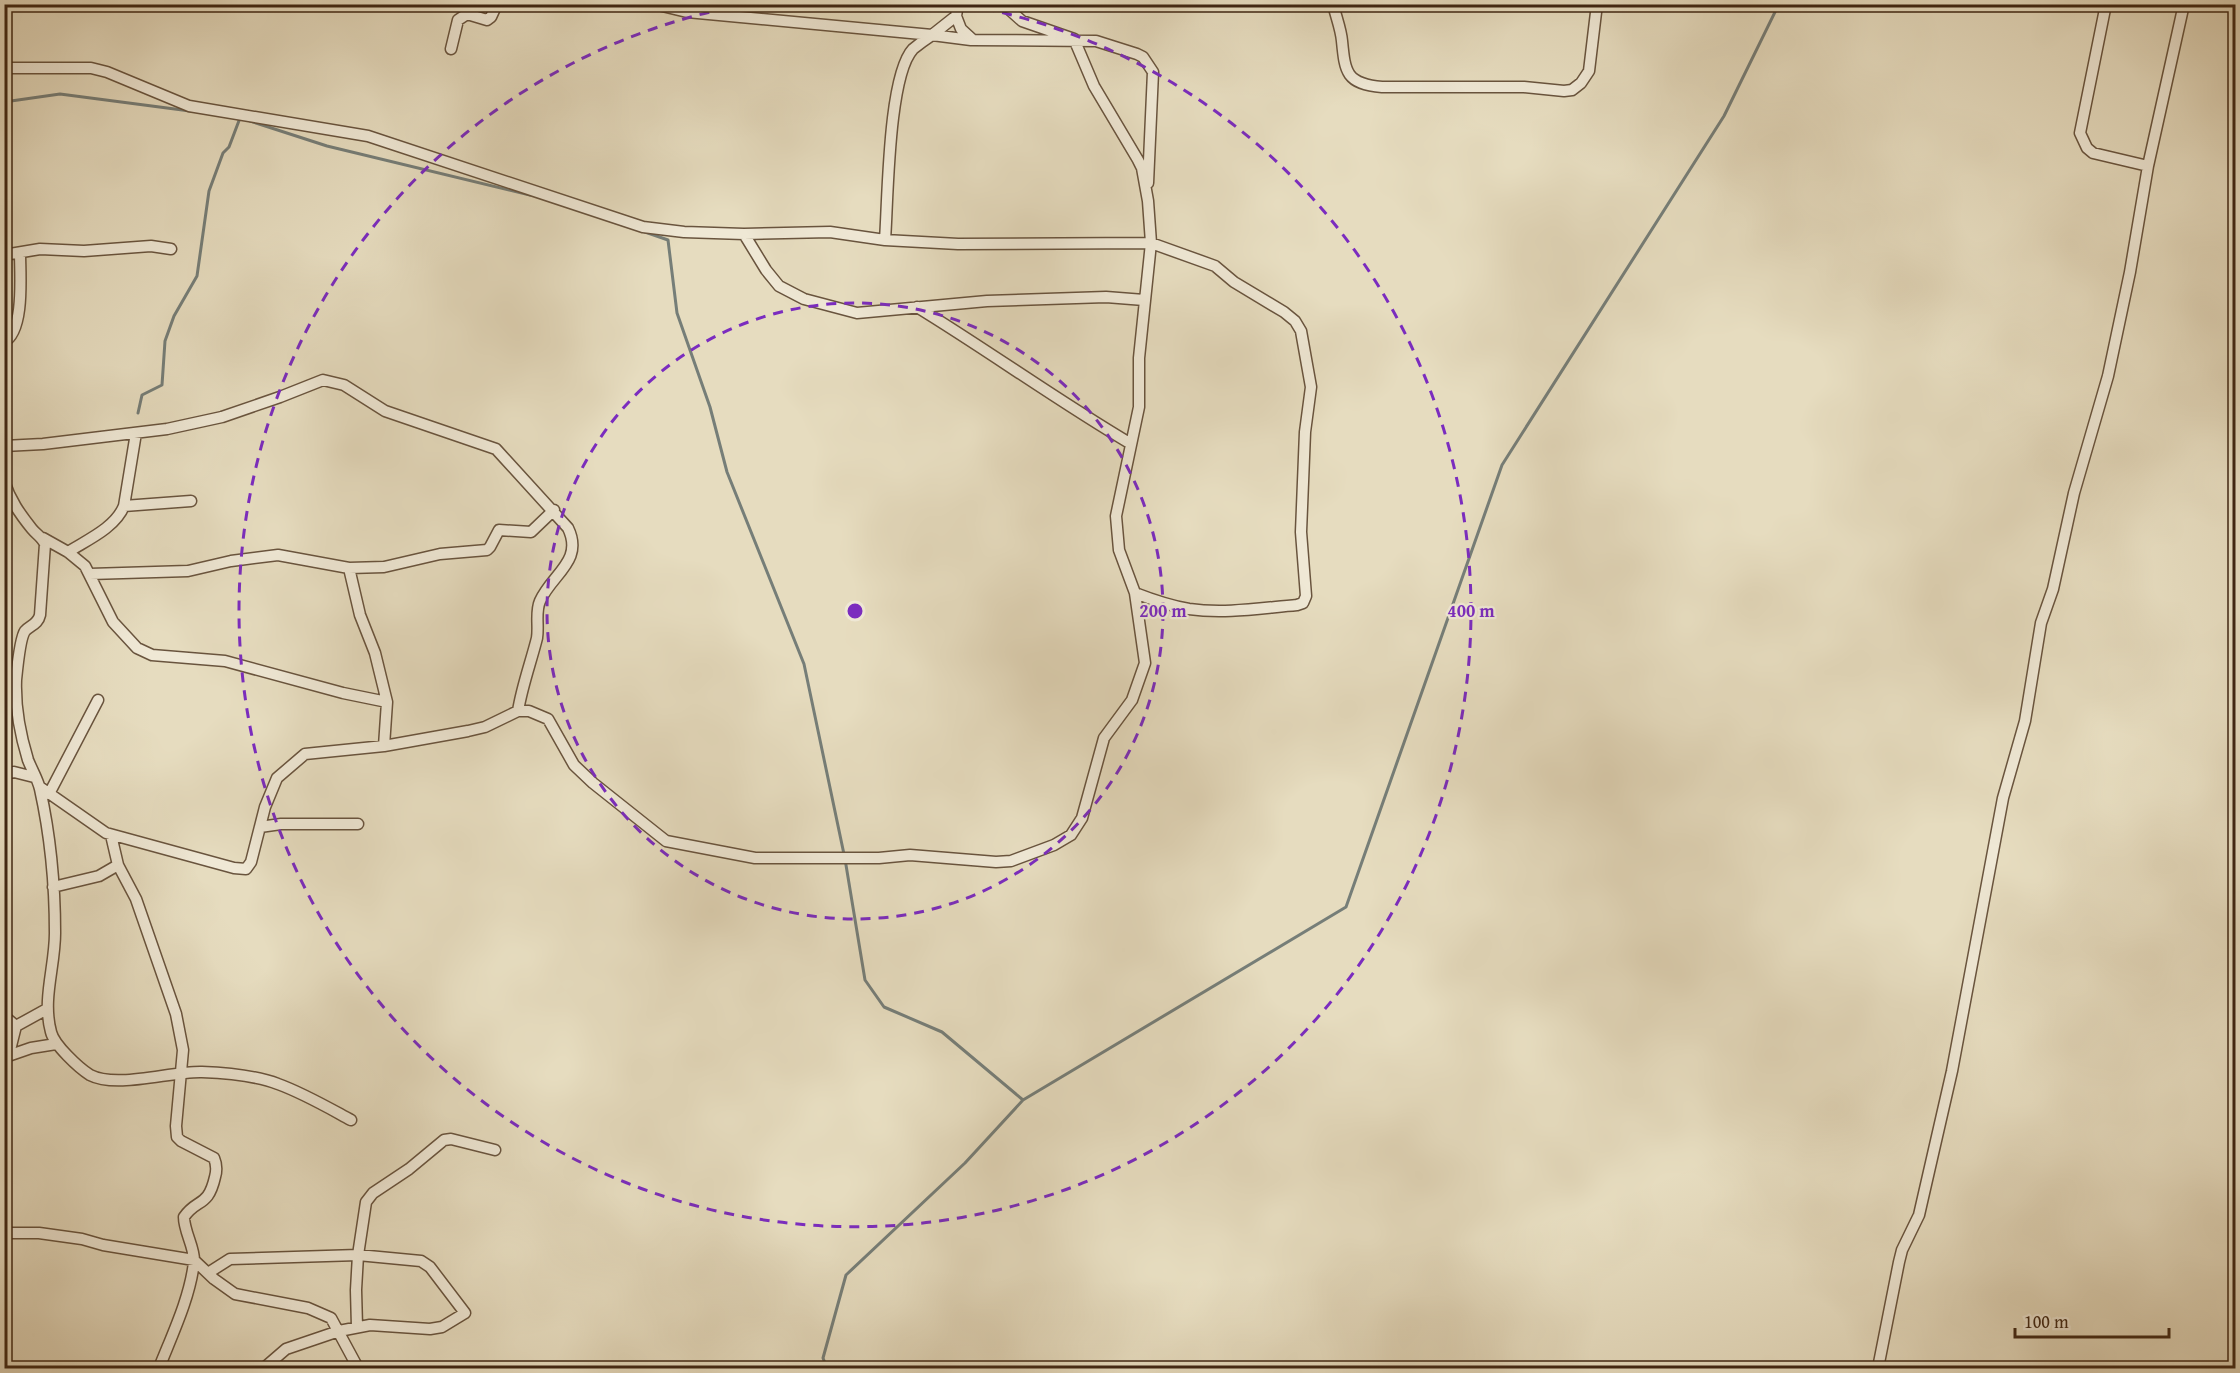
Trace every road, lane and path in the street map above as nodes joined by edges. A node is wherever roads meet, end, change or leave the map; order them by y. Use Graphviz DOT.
graph roads {
  1 [pos="497,4"];
  2 [pos="654,4"];
  3 [pos="1003,4"];
  4 [pos="1333,4"];
  5 [pos="1597,4"];
  6 [pos="2106,4"];
  7 [pos="2184,4"];
  8 [pos="957,10"];
  9 [pos="932,35"];
  10 [pos="1074,39"];
  11 [pos="973,40"];
  12 [pos="451,49"];
  13 [pos="9,68"];
  14 [pos="2148,165"];
  15 [pos="1148,201"];
  16 [pos="744,234"];
  17 [pos="885,240"];
  18 [pos="1151,243"];
  19 [pos="171,249"];
  20 [pos="20,253"];
  21 [pos="4,255"];
  22 [pos="1144,300"];
  23 [pos="917,307"];
  24 [pos="4,342"];
  25 [pos="136,433"];
  26 [pos="1131,444"];
  27 [pos="4,446"];
  28 [pos="4,481"];
  29 [pos="191,501"];
  30 [pos="124,506"];
  31 [pos="554,510"];
  32 [pos="43,538"];
  33 [pos="68,552"];
  34 [pos="349,568"];
  35 [pos="90,574"];
  36 [pos="1135,594"];
  37 [pos="16,678"];
  38 [pos="4,682"];
  39 [pos="98,700"];
  40 [pos="387,702"];
  41 [pos="518,711"];
  42 [pos="384,746"];
  43 [pos="4,774"];
  44 [pos="37,782"];
  45 [pos="49,794"];
  46 [pos="358,824"];
  47 [pos="260,827"];
  48 [pos="111,835"];
  49 [pos="118,865"];
  50 [pos="53,887"];
  51 [pos="47,1009"];
  52 [pos="4,1016"];
  53 [pos="16,1026"];
  54 [pos="56,1044"];
  55 [pos="5,1057"];
  56 [pos="181,1073"];
  57 [pos="351,1120"];
  58 [pos="495,1150"];
  59 [pos="4,1233"];
  60 [pos="358,1255"];
  61 [pos="194,1260"];
  62 [pos="208,1273"];
  63 [pos="357,1327"];
  64 [pos="339,1331"];
  65 [pos="159,1368"];
  66 [pos="264,1368"];
  67 [pos="358,1368"];
  68 [pos="1878,1368"];
  1 -- 12 [label="street"];
  2 -- 9 [label="street"];
  3 -- 10 [label="street"];
  4 -- 5 [label="street"];
  6 -- 14 [label="street"];
  7 -- 14 [label="street"];
  8 -- 9 [label="street"];
  8 -- 11 [label="street"];
  9 -- 11 [label="street"];
  9 -- 17 [label="street"];
  10 -- 11 [label="street"];
  10 -- 15 [label="street"];
  10 -- 15 [label="street"];
  13 -- 16 [label="street"];
  14 -- 68 [label="street"];
  15 -- 18 [label="street"];
  16 -- 17 [label="street"];
  16 -- 23 [label="street"];
  17 -- 18 [label="street"];
  18 -- 22 [label="street"];
  18 -- 36 [label="street"];
  19 -- 20 [label="street"];
  20 -- 21 [label="street"];
  20 -- 24 [label="street"];
  22 -- 23 [label="street"];
  22 -- 26 [label="street"];
  23 -- 26 [label="street"];
  25 -- 27 [label="street"];
  25 -- 30 [label="street"];
  25 -- 31 [label="street"];
  26 -- 36 [label="street"];
  28 -- 32 [label="street"];
  29 -- 30 [label="street"];
  30 -- 33 [label="street"];
  31 -- 34 [label="street"];
  31 -- 41 [label="street"];
  32 -- 33 [label="street"];
  32 -- 37 [label="street"];
  33 -- 35 [label="street"];
  34 -- 35 [label="street"];
  34 -- 40 [label="street"];
  35 -- 40 [label="street"];
  36 -- 41 [label="street"];
  37 -- 38 [label="street"];
  37 -- 44 [label="street"];
  39 -- 45 [label="street"];
  40 -- 42 [label="street"];
  41 -- 42 [label="street"];
  42 -- 47 [label="street"];
  43 -- 44 [label="street"];
  44 -- 45 [label="street"];
  44 -- 50 [label="street"];
  45 -- 48 [label="street"];
  46 -- 47 [label="street"];
  47 -- 48 [label="street"];
  48 -- 49 [label="street"];
  49 -- 50 [label="street"];
  49 -- 56 [label="street"];
  50 -- 51 [label="street"];
  51 -- 53 [label="street"];
  51 -- 54 [label="street"];
  52 -- 53 [label="street"];
  53 -- 55 [label="street"];
  54 -- 55 [label="street"];
  54 -- 56 [label="street"];
  56 -- 57 [label="street"];
  56 -- 61 [label="street"];
  58 -- 60 [label="street"];
  59 -- 61 [label="street"];
  60 -- 62 [label="street"];
  60 -- 63 [label="street"];
  60 -- 63 [label="street"];
  61 -- 62 [label="street"];
  61 -- 65 [label="street"];
  62 -- 64 [label="street"];
  63 -- 64 [label="street"];
  64 -- 66 [label="street"];
  64 -- 67 [label="street"];
}
